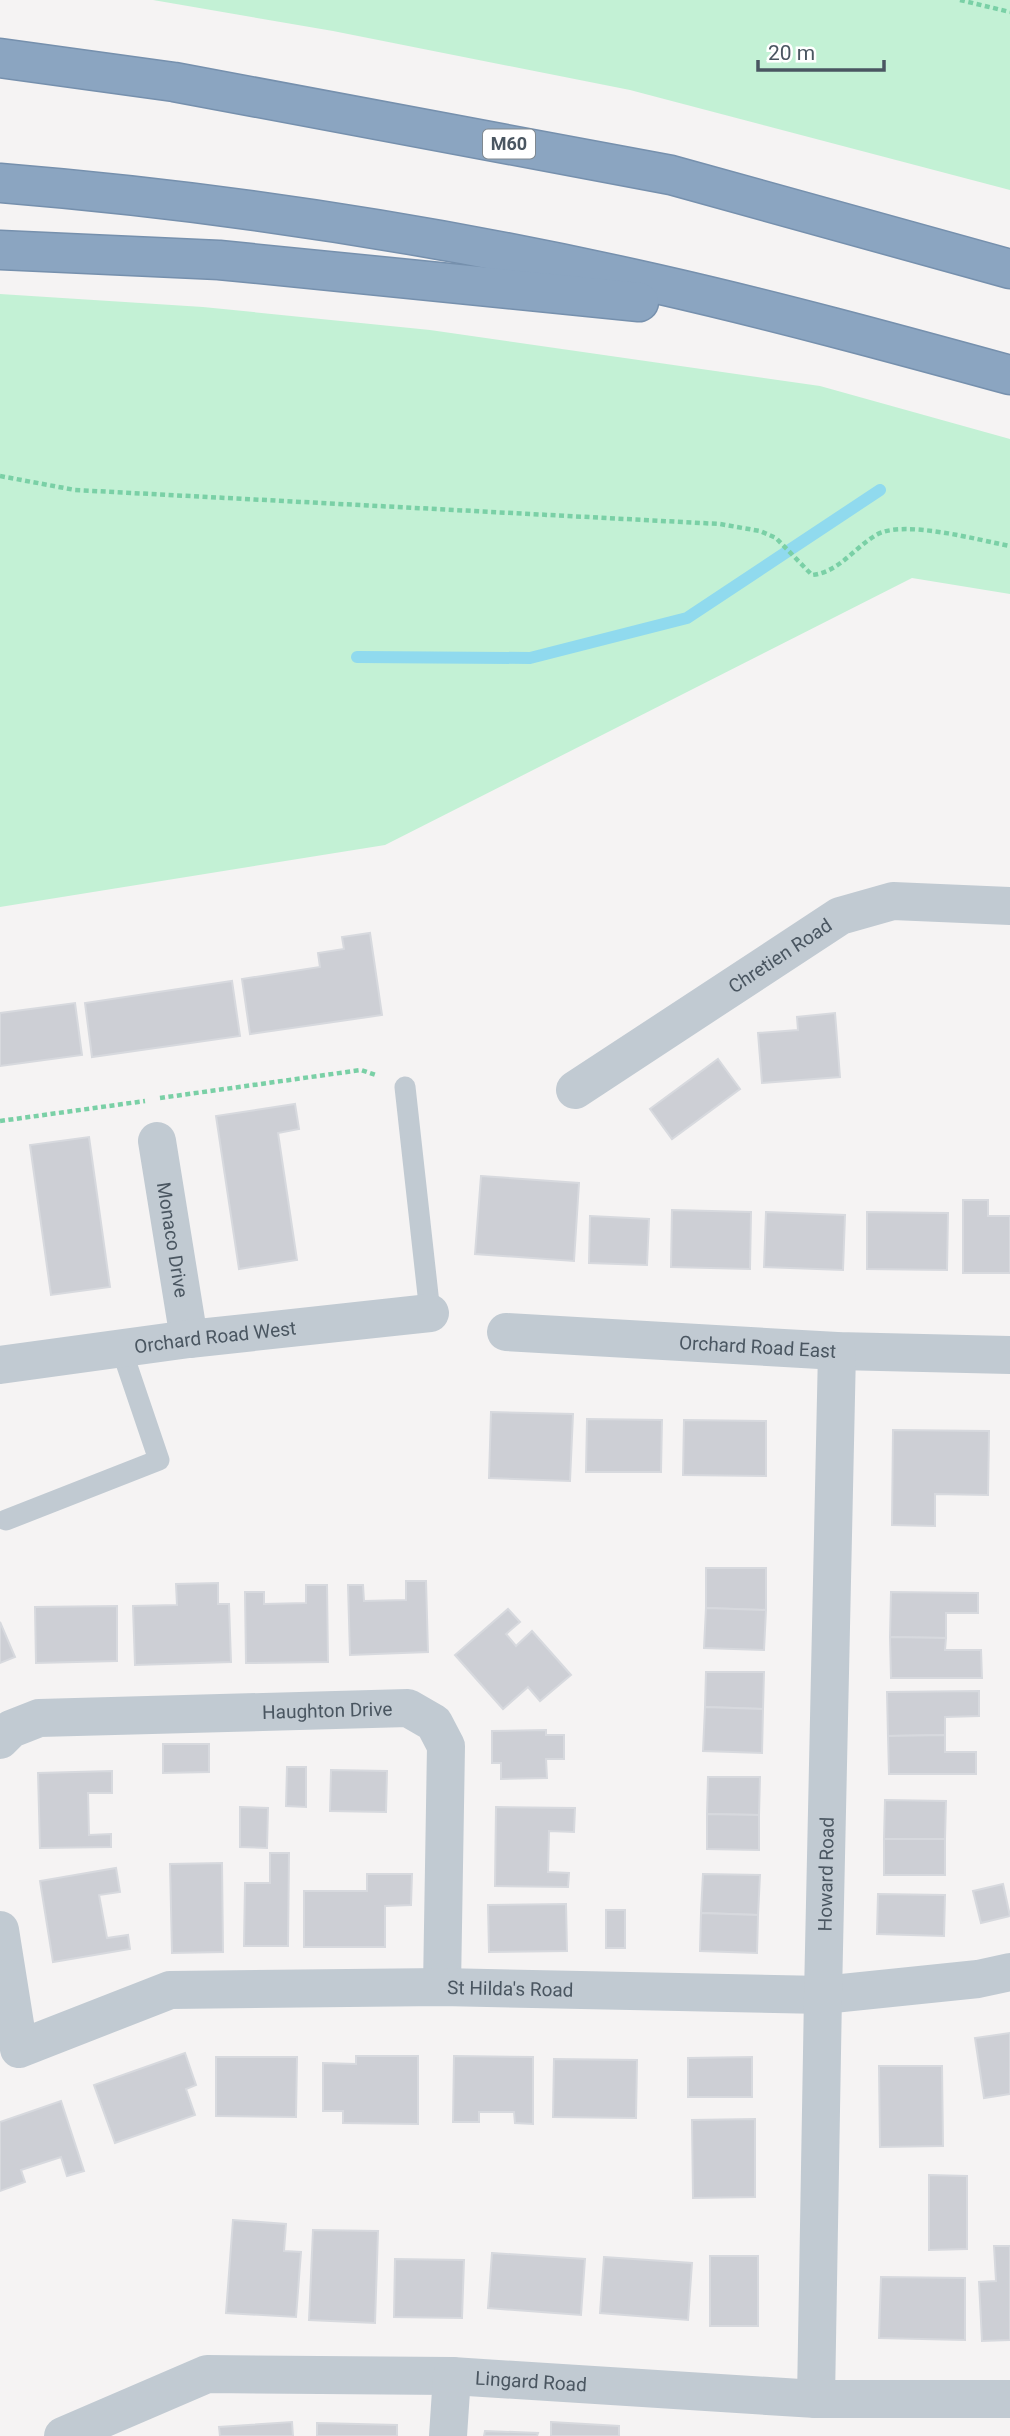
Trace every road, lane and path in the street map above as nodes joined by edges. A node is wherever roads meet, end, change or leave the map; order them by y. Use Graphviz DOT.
graph roads {
  1 [pos="960,0"];
  2 [pos="1010,12"];
  3 [pos="0,58"];
  4 [pos="0,183"];
  5 [pos="0,250"];
  6 [pos="1010,269"];
  7 [pos="798,318"];
  8 [pos="1010,375"];
  9 [pos="0,476"];
  10 [pos="1010,545"];
  11 [pos="1010,906"];
  12 [pos="405,1087"];
  13 [pos="575,1090"];
  14 [pos="0,1121"];
  15 [pos="157,1141"];
  16 [pos="430,1312"];
  17 [pos="506,1332"];
  18 [pos="188,1339"];
  19 [pos="121,1348"];
  20 [pos="837,1350"];
  21 [pos="1010,1354"];
  22 [pos="0,1365"];
  23 [pos="6,1521"];
  24 [pos="0,1740"];
  25 [pos="0,1930"];
  26 [pos="1010,1972"];
  27 [pos="442,1987"];
  28 [pos="822,1995"];
  29 [pos="452,2376"];
  30 [pos="816,2399"];
  31 [pos="1010,2399"];
  32 [pos="64,2436"];
  33 [pos="448,2436"];
  1 -- 2 [label="path"];
  3 -- 6 [label="highway, M60"];
  4 -- 7 [label="highway"];
  5 -- 7 [label="highway"];
  7 -- 8 [label="highway"];
  9 -- 10 [label="path"];
  11 -- 13 [label="street, Chretien Road"];
  12 -- 14 [label="path"];
  12 -- 16 [label="lane"];
  15 -- 18 [label="street, Monaco Drive"];
  16 -- 18 [label="street, Orchard Road West"];
  17 -- 20 [label="street, Orchard Road East"];
  18 -- 19 [label="street, Orchard Road West"];
  19 -- 22 [label="street, Orchard Road West"];
  19 -- 23 [label="lane"];
  20 -- 21 [label="street, Orchard Road East"];
  20 -- 28 [label="street, Howard Road"];
  24 -- 27 [label="street, Haughton Drive"];
  25 -- 27 [label="street, St Hilda's Road"];
  26 -- 28 [label="street, St Hilda's Road"];
  27 -- 28 [label="street, St Hilda's Road"];
  28 -- 30 [label="street, Howard Road"];
  29 -- 30 [label="street, Lingard Road"];
  29 -- 32 [label="street, Lingard Road"];
  29 -- 33 [label="street"];
  30 -- 31 [label="street, Lingard Road"];
}
